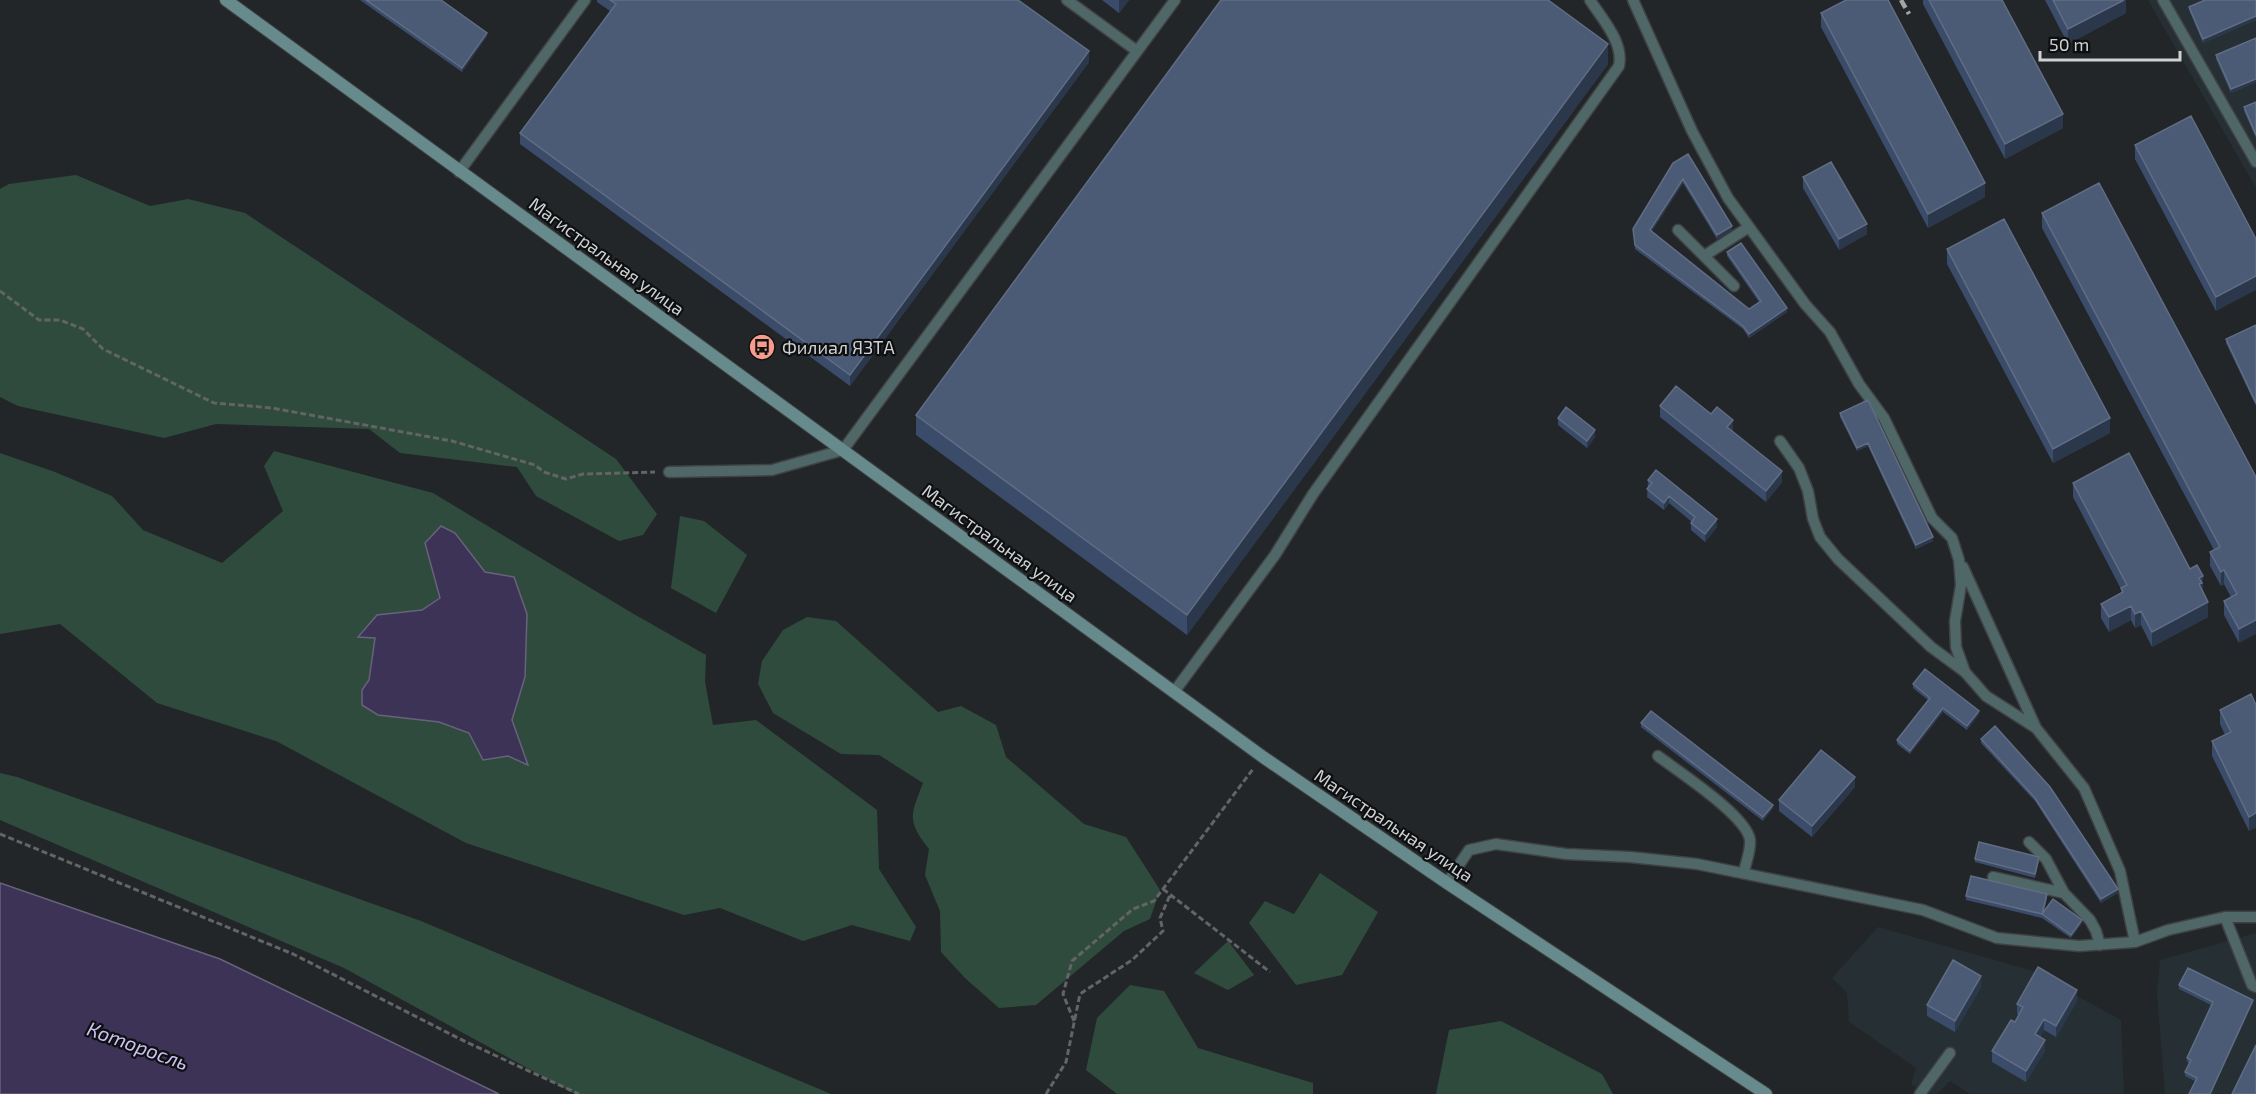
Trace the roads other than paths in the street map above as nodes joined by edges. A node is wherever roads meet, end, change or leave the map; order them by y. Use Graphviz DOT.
graph roads {
  1 [pos="226,0"];
  2 [pos="585,0"];
  3 [pos="1067,0"];
  4 [pos="1175,0"];
  5 [pos="1590,0"];
  6 [pos="1633,0"];
  7 [pos="2163,0"];
  8 [pos="1137,51"];
  9 [pos="2255,158"];
  10 [pos="459,172"];
  11 [pos="1749,227"];
  12 [pos="1678,230"];
  13 [pos="1704,256"];
  14 [pos="1734,286"];
  15 [pos="1780,441"];
  16 [pos="843,450"];
  17 [pos="669,472"];
  18 [pos="1959,560"];
  19 [pos="1965,672"];
  20 [pos="1174,692"];
  21 [pos="2036,728"];
  22 [pos="1658,756"];
  23 [pos="2029,842"];
  24 [pos="1744,872"];
  25 [pos="1994,877"];
  26 [pos="1447,883"];
  27 [pos="2064,893"];
  28 [pos="2225,916"];
  29 [pos="2256,917"];
  30 [pos="2135,942"];
  31 [pos="2100,945"];
  32 [pos="2256,987"];
  33 [pos="1950,1053"];
  34 [pos="1766,1094"];
  35 [pos="1920,1094"];
  1 -- 10 [label="main road, Магистральная улица"];
  2 -- 10 [label="lane"];
  3 -- 8 [label="lane"];
  4 -- 8 [label="lane"];
  5 -- 20 [label="lane"];
  6 -- 11 [label="lane"];
  7 -- 9 [label="lane"];
  8 -- 16 [label="lane"];
  10 -- 16 [label="main road, Магистральная улица"];
  11 -- 13 [label="lane"];
  11 -- 18 [label="lane"];
  12 -- 13 [label="lane"];
  13 -- 14 [label="lane"];
  15 -- 19 [label="lane"];
  16 -- 17 [label="lane"];
  16 -- 20 [label="main road, Магистральная улица"];
  18 -- 19 [label="lane"];
  18 -- 21 [label="lane"];
  19 -- 21 [label="lane"];
  20 -- 26 [label="main road, Магистральная улица"];
  21 -- 30 [label="lane"];
  22 -- 24 [label="lane"];
  23 -- 27 [label="lane"];
  24 -- 26 [label="lane"];
  24 -- 31 [label="lane"];
  25 -- 27 [label="lane"];
  26 -- 34 [label="main road, Магистральная улица"];
  27 -- 31 [label="lane"];
  28 -- 29 [label="lane"];
  28 -- 30 [label="lane"];
  28 -- 32 [label="lane"];
  30 -- 31 [label="lane"];
  33 -- 35 [label="lane"];
}
